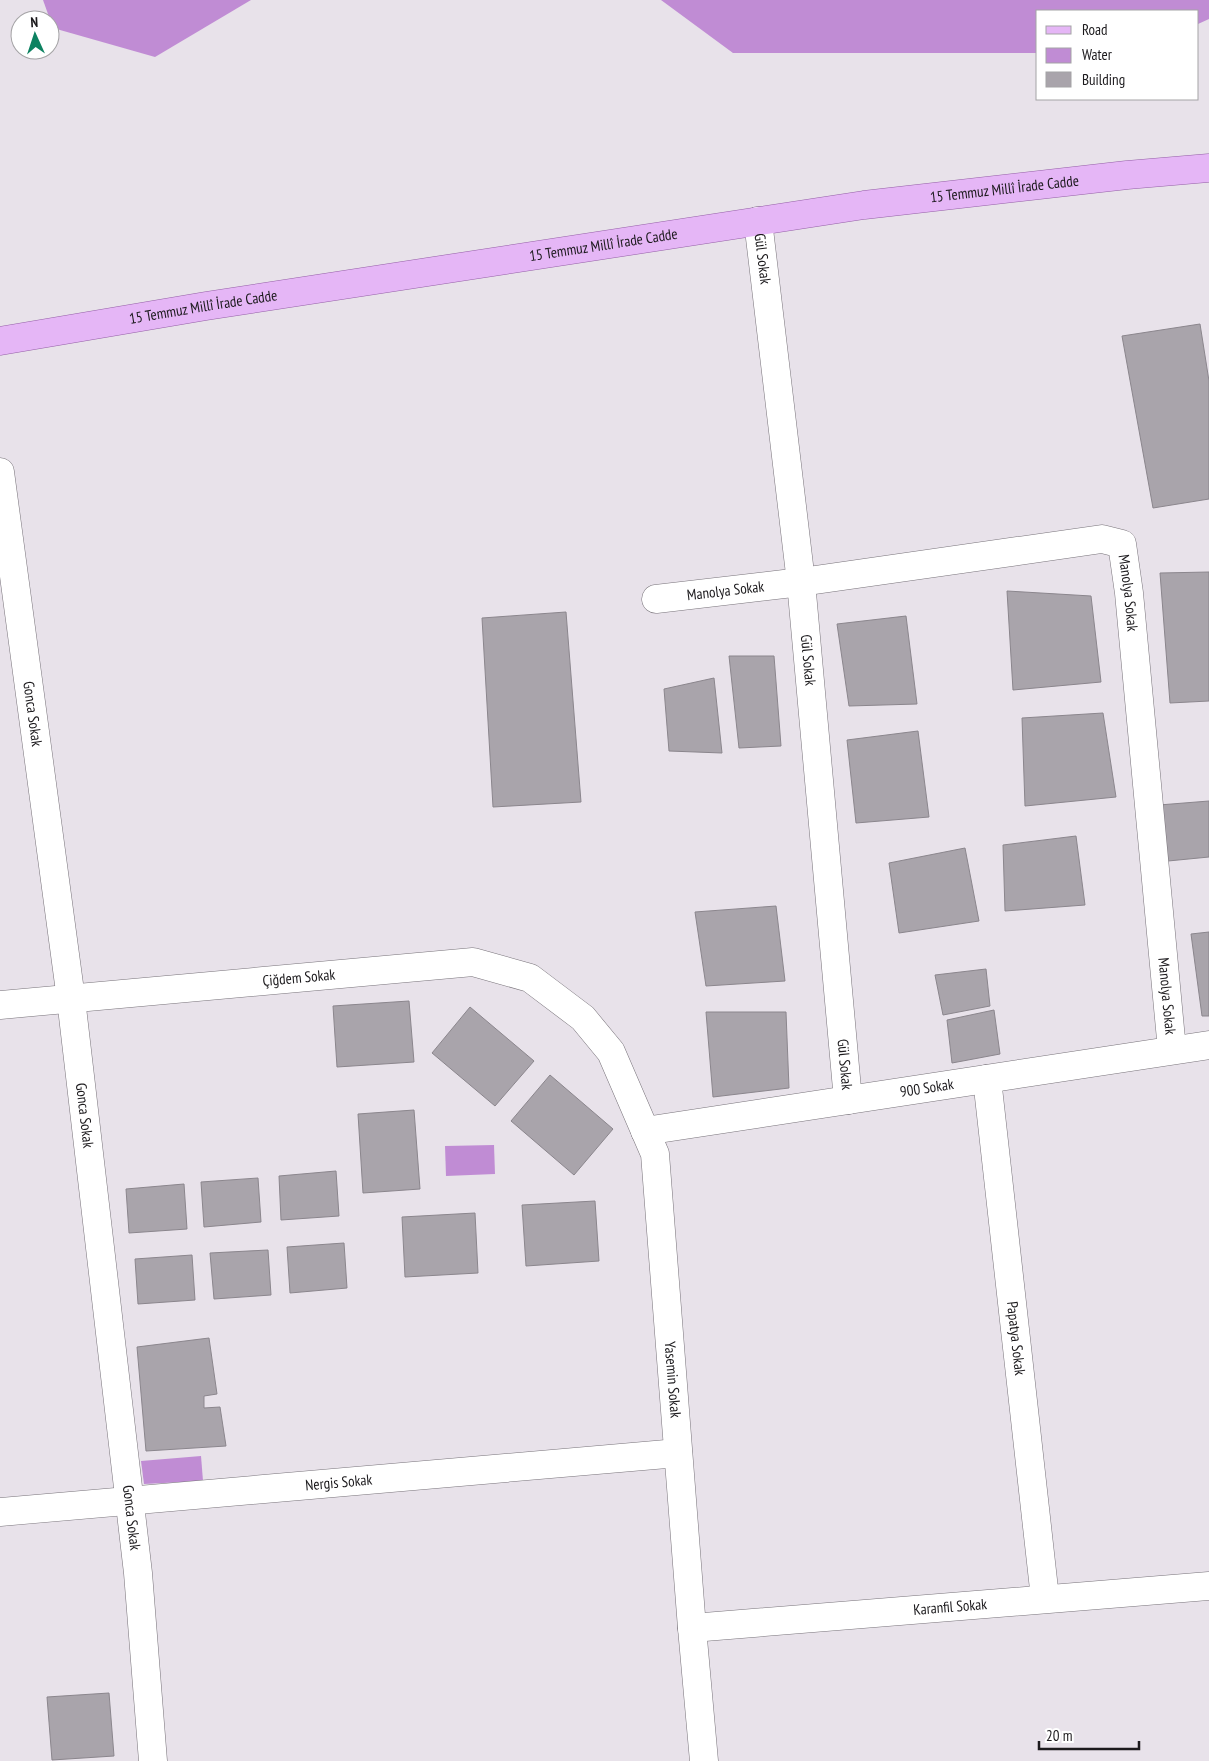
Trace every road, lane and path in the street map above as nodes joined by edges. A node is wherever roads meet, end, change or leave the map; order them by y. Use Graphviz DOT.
graph roads {
  1 [pos="1209,168"];
  2 [pos="758,221"];
  3 [pos="0,341"];
  4 [pos="0,472"];
  5 [pos="801,582"];
  6 [pos="656,599"];
  7 [pos="71,999"];
  8 [pos="0,1005"];
  9 [pos="583,1018"];
  10 [pos="1209,1045"];
  11 [pos="1172,1050"];
  12 [pos="987,1079"];
  13 [pos="848,1100"];
  14 [pos="645,1131"];
  15 [pos="678,1452"];
  16 [pos="130,1500"];
  17 [pos="0,1512"];
  18 [pos="1209,1586"];
  19 [pos="1045,1598"];
  20 [pos="692,1628"];
  21 [pos="153,1761"];
  22 [pos="704,1761"];
  1 -- 2 [label="main road, 15 Temmuz Millî İrade Cadde"];
  2 -- 3 [label="main road, 15 Temmuz Millî İrade Cadde"];
  2 -- 5 [label="street, Gül Sokak"];
  4 -- 7 [label="street, Gonca Sokak"];
  5 -- 6 [label="street, Manolya Sokak"];
  5 -- 11 [label="street, Manolya Sokak"];
  5 -- 13 [label="street, Gül Sokak"];
  7 -- 8 [label="street, Çiğdem Sokak"];
  7 -- 9 [label="street, Çiğdem Sokak"];
  7 -- 16 [label="street, Gonca Sokak"];
  9 -- 14 [label="street, Yasemin Sokak"];
  10 -- 11 [label="street, 900 Sokak"];
  11 -- 12 [label="street, 900 Sokak"];
  12 -- 13 [label="street, 900 Sokak"];
  12 -- 19 [label="street, Papatya Sokak"];
  13 -- 14 [label="street, 900 Sokak"];
  14 -- 15 [label="street, Yasemin Sokak"];
  15 -- 16 [label="street, Nergis Sokak"];
  15 -- 20 [label="street, Yasemin Sokak"];
  16 -- 17 [label="street, Nergis Sokak"];
  16 -- 21 [label="street, Gonca Sokak"];
  18 -- 19 [label="street, Karanfil Sokak"];
  19 -- 20 [label="street, Karanfil Sokak"];
  20 -- 22 [label="street, Yasemin Sokak"];
}
